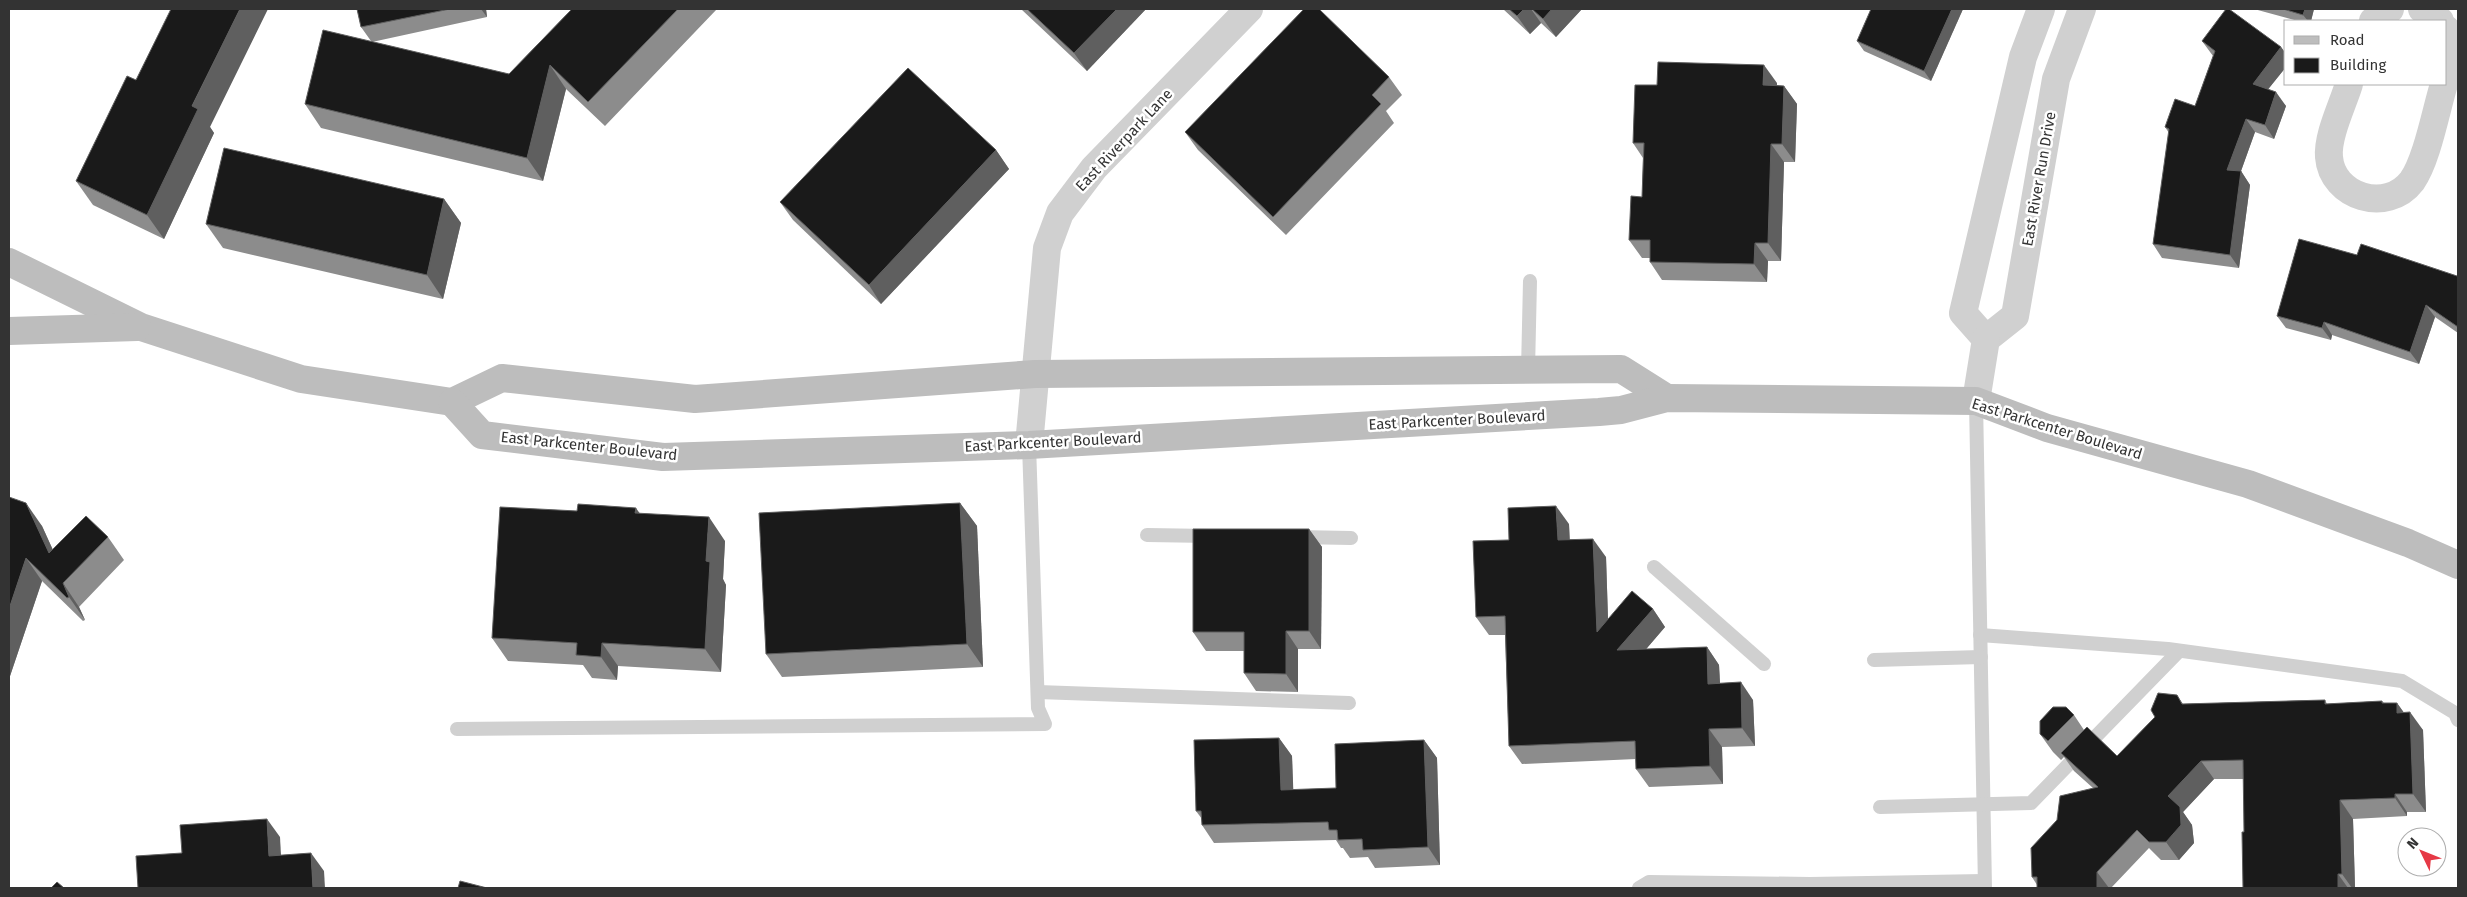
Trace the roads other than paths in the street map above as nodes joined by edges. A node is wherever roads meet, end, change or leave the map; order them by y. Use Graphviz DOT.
graph roads {
  1 [pos="1249,9"];
  2 [pos="2041,9"];
  3 [pos="2082,9"];
  4 [pos="2390,9"];
  5 [pos="2422,9"];
  6 [pos="2374,20"];
  7 [pos="2438,20"];
  8 [pos="2447,30"];
  9 [pos="2447,74"];
  10 [pos="2349,85"];
  11 [pos="2444,85"];
  12 [pos="9,262"];
  13 [pos="1530,281"];
  14 [pos="141,326"];
  15 [pos="9,332"];
  16 [pos="1986,339"];
  17 [pos="1528,370"];
  18 [pos="1035,374"];
  19 [pos="1667,398"];
  20 [pos="1976,401"];
  21 [pos="452,402"];
  22 [pos="1029,445"];
  23 [pos="1147,535"];
  24 [pos="1225,536"];
  25 [pos="1283,537"];
  26 [pos="1351,538"];
  27 [pos="2458,565"];
  28 [pos="1654,567"];
  29 [pos="1980,635"];
  30 [pos="2179,651"];
  31 [pos="1981,657"];
  32 [pos="1874,660"];
  33 [pos="1764,664"];
  34 [pos="1038,692"];
  35 [pos="1349,704"];
  36 [pos="2458,720"];
  37 [pos="458,729"];
  38 [pos="1983,805"];
  39 [pos="1880,807"];
  40 [pos="1984,885"];
  41 [pos="1810,886"];
  42 [pos="1639,888"];
  1 -- 18 [label="street, East Riverpark Lane"];
  2 -- 16 [label="street"];
  3 -- 16 [label="street, East River Run Drive"];
  4 -- 6 [label="street"];
  5 -- 7 [label="street"];
  8 -- 9 [label="street"];
  10 -- 11 [label="street"];
  12 -- 14 [label="main road"];
  13 -- 17 [label="lane"];
  14 -- 15 [label="main road"];
  14 -- 21 [label="main road"];
  16 -- 20 [label="street"];
  17 -- 18 [label="main road"];
  17 -- 19 [label="main road"];
  18 -- 21 [label="main road"];
  18 -- 22 [label="street, East Riverpark Lane"];
  19 -- 20 [label="main road, East Parkcenter Boulevard"];
  19 -- 22 [label="main road, East Parkcenter Boulevard"];
  20 -- 27 [label="main road, East Parkcenter Boulevard"];
  20 -- 29 [label="lane"];
  21 -- 22 [label="main road, East Parkcenter Boulevard"];
  22 -- 34 [label="lane"];
  23 -- 24 [label="lane"];
  25 -- 26 [label="lane"];
  28 -- 33 [label="lane"];
  29 -- 30 [label="lane"];
  29 -- 31 [label="lane"];
  30 -- 36 [label="lane"];
  30 -- 38 [label="lane"];
  31 -- 32 [label="lane"];
  31 -- 38 [label="lane"];
  34 -- 35 [label="lane"];
  34 -- 37 [label="lane"];
  38 -- 39 [label="lane"];
  38 -- 40 [label="lane"];
  40 -- 41 [label="lane"];
  41 -- 42 [label="lane"];
}
